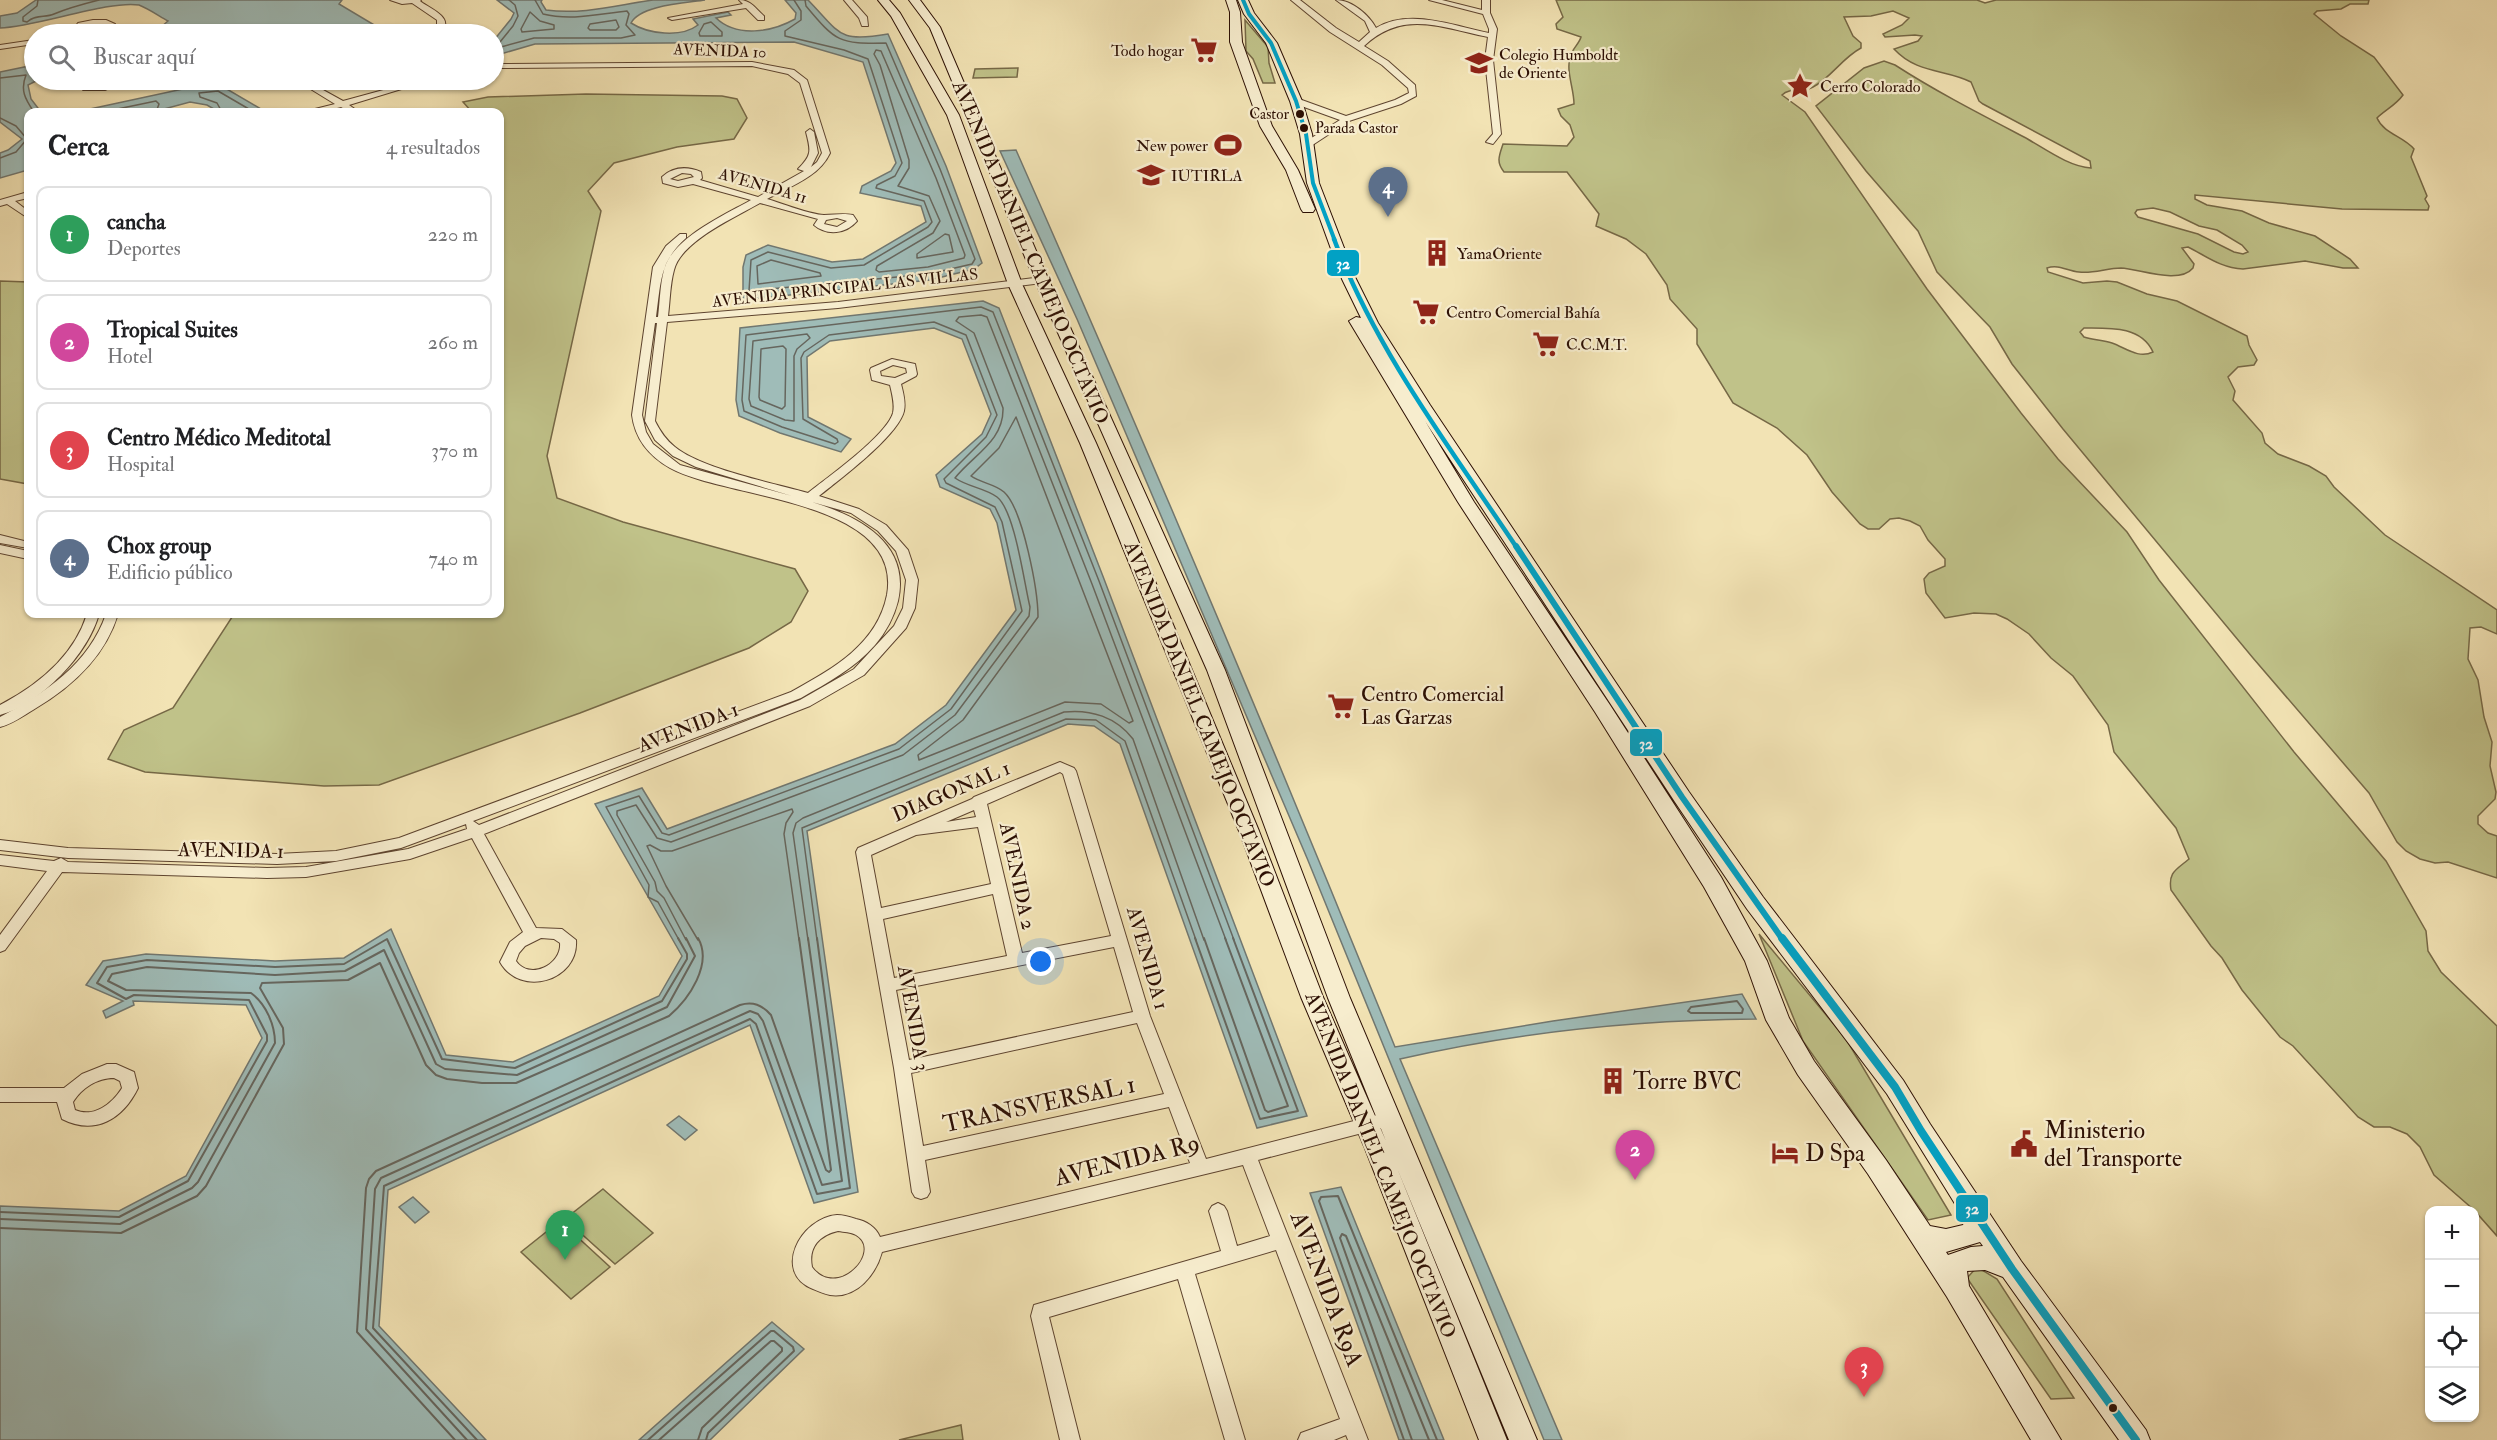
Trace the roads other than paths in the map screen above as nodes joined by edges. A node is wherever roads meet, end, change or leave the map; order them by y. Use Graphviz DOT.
graph roads {
  1 [pos="394,0"];
  2 [pos="416,0"];
  3 [pos="848,0"];
  4 [pos="883,0"];
  5 [pos="914,0"];
  6 [pos="1231,0"];
  7 [pos="1243,0"];
  8 [pos="1295,0"];
  9 [pos="1340,0"];
  10 [pos="1433,0"];
  11 [pos="1486,0"];
  12 [pos="746,2"];
  13 [pos="1486,13"];
  14 [pos="672,18"];
  15 [pos="760,18"];
  16 [pos="440,24"];
  17 [pos="865,24"];
  18 [pos="1374,32"];
  19 [pos="1492,36"];
  20 [pos="24,43"];
  21 [pos="1359,46"];
  22 [pos="0,47"];
  23 [pos="504,68"];
  24 [pos="317,90"];
  25 [pos="380,90"];
  26 [pos="389,90"];
  27 [pos="1288,92"];
  28 [pos="339,103"];
  29 [pos="317,108"];
  30 [pos="325,108"];
  31 [pos="348,108"];
  32 [pos="1346,119"];
  33 [pos="1490,142"];
  34 [pos="1308,144"];
  35 [pos="693,181"];
  36 [pos="24,197"];
  37 [pos="756,199"];
  38 [pos="24,201"];
  39 [pos="8,203"];
  40 [pos="0,208"];
  41 [pos="24,213"];
  42 [pos="823,218"];
  43 [pos="661,261"];
  44 [pos="673,261"];
  45 [pos="1041,277"];
  46 [pos="1014,280"];
  47 [pos="657,317"];
  48 [pos="895,382"];
  49 [pos="807,500"];
  50 [pos="0,539"];
  51 [pos="24,544"];
  52 [pos="0,549"];
  53 [pos="24,554"];
  54 [pos="93,618"];
  55 [pos="111,618"];
  56 [pos="0,711"];
  57 [pos="0,723"];
  58 [pos="1057,767"];
  59 [pos="979,800"];
  60 [pos="984,821"];
  61 [pos="472,825"];
  62 [pos="899,834"];
  63 [pos="0,845"];
  64 [pos="68,853"];
  65 [pos="863,853"];
  66 [pos="0,860"];
  67 [pos="58,867"];
  68 [pos="998,888"];
  69 [pos="875,915"];
  70 [pos="532,934"];
  71 [pos="1121,940"];
  72 [pos="0,946"];
  73 [pos="1016,960"];
  74 [pos="886,986"];
  75 [pos="1142,1016"];
  76 [pos="902,1068"];
  77 [pos="0,1095"];
  78 [pos="68,1095"];
  79 [pos="1173,1099"];
  80 [pos="1389,1119"];
  81 [pos="1365,1125"];
  82 [pos="916,1155"];
  83 [pos="1248,1156"];
  84 [pos="1200,1166"];
  85 [pos="921,1192"];
  86 [pos="1218,1211"];
  87 [pos="1978,1220"];
  88 [pos="1920,1234"];
  89 [pos="1281,1240"];
  90 [pos="875,1246"];
  91 [pos="1231,1255"];
  92 [pos="1184,1269"];
  93 [pos="2012,1269"];
  94 [pos="1956,1289"];
  95 [pos="1355,1432"];
  96 [pos="1070,1440"];
  97 [pos="1235,1440"];
  98 [pos="1308,1440"];
  99 [pos="1493,1440"];
  100 [pos="1523,1440"];
  101 [pos="2047,1440"];
  102 [pos="2136,1440"];
  1 -- 2 [label="street"];
  2 -- 16 [label="street"];
  3 -- 17 [label="street"];
  4 -- 46 [label="main road, AVENIDA DANIEL CAMEJO OCTAVIO"];
  5 -- 45 [label="main road, AVENIDA DANIEL CAMEJO OCTAVIO"];
  6 -- 88 [label="main road"];
  7 -- 27 [label="main road"];
  8 -- 21 [label="street"];
  9 -- 18 [label="street"];
  10 -- 13 [label="street"];
  11 -- 13 [label="street"];
  12 -- 14 [label="street"];
  12 -- 15 [label="street"];
  13 -- 19 [label="street"];
  18 -- 19 [label="street"];
  18 -- 21 [label="street"];
  19 -- 33 [label="street"];
  20 -- 22 [label="street"];
  21 -- 32 [label="street"];
  23 -- 37 [label="street, AVENIDA 10"];
  24 -- 28 [label="street"];
  25 -- 28 [label="street"];
  26 -- 28 [label="street"];
  27 -- 32 [label="street"];
  27 -- 34 [label="main road"];
  28 -- 29 [label="street"];
  28 -- 30 [label="street"];
  28 -- 31 [label="street"];
  32 -- 34 [label="street"];
  34 -- 87 [label="main road"];
  35 -- 37 [label="street, AVENIDA 11"];
  36 -- 39 [label="street"];
  37 -- 42 [label="street, AVENIDA 11"];
  37 -- 43 [label="street, AVENIDA 10"];
  37 -- 44 [label="street, AVENIDA 10"];
  38 -- 39 [label="street"];
  39 -- 40 [label="street"];
  39 -- 41 [label="street"];
  43 -- 44 [label="street"];
  43 -- 47 [label="street, AVENIDA 10"];
  44 -- 47 [label="street, AVENIDA 10"];
  45 -- 46 [label="street, AVENIDA PRINCIPAL LAS VILLAS"];
  45 -- 80 [label="main road, AVENIDA DANIEL CAMEJO OCTAVIO"];
  46 -- 47 [label="street, AVENIDA PRINCIPAL LAS VILLAS"];
  46 -- 81 [label="main road, AVENIDA DANIEL CAMEJO OCTAVIO"];
  47 -- 49 [label="street, AVENIDA 1"];
  48 -- 49 [label="street"];
  49 -- 61 [label="street, AVENIDA 1"];
  50 -- 51 [label="street"];
  52 -- 53 [label="street"];
  54 -- 56 [label="street"];
  55 -- 57 [label="street"];
  58 -- 59 [label="street, DIAGONAL 1"];
  58 -- 71 [label="street, AVENIDA 1"];
  59 -- 60 [label="street, AVENIDA 2"];
  59 -- 62 [label="street, DIAGONAL 1"];
  60 -- 62 [label="street"];
  60 -- 68 [label="street, AVENIDA 2"];
  61 -- 64 [label="street, AVENIDA 1"];
  61 -- 67 [label="street, AVENIDA 1"];
  61 -- 70 [label="street"];
  62 -- 65 [label="street, DIAGONAL 1"];
  63 -- 64 [label="street, AVENIDA 1"];
  64 -- 67 [label="street"];
  65 -- 69 [label="street, AVENIDA 3"];
  66 -- 67 [label="street, AVENIDA 1"];
  67 -- 72 [label="street"];
  68 -- 69 [label="street"];
  68 -- 73 [label="street, AVENIDA 2"];
  69 -- 74 [label="street, AVENIDA 3"];
  71 -- 73 [label="street"];
  71 -- 75 [label="street, AVENIDA 1"];
  73 -- 74 [label="street"];
  74 -- 76 [label="street, AVENIDA 3"];
  75 -- 76 [label="street"];
  75 -- 79 [label="street, AVENIDA 1"];
  76 -- 82 [label="street, AVENIDA 3"];
  77 -- 78 [label="street"];
  79 -- 82 [label="street, TRANSVERSAL 1"];
  79 -- 84 [label="street, AVENIDA 1"];
  80 -- 81 [label="street, AVENIDA R9"];
  80 -- 100 [label="main road, AVENIDA DANIEL CAMEJO OCTAVIO"];
  81 -- 83 [label="street, AVENIDA R9"];
  81 -- 99 [label="main road, AVENIDA DANIEL CAMEJO OCTAVIO"];
  82 -- 85 [label="street, AVENIDA 3"];
  83 -- 84 [label="street, AVENIDA R9"];
  83 -- 89 [label="street, AVENIDA R9A"];
  84 -- 90 [label="street, AVENIDA R9"];
  86 -- 91 [label="street"];
  87 -- 88 [label="main road"];
  87 -- 93 [label="main road"];
  88 -- 94 [label="main road"];
  89 -- 91 [label="street"];
  89 -- 95 [label="street, AVENIDA R9A"];
  91 -- 92 [label="street"];
  92 -- 96 [label="street"];
  92 -- 97 [label="street"];
  93 -- 94 [label="main road"];
  93 -- 102 [label="main road"];
  94 -- 101 [label="main road"];
  95 -- 98 [label="street"];
}
